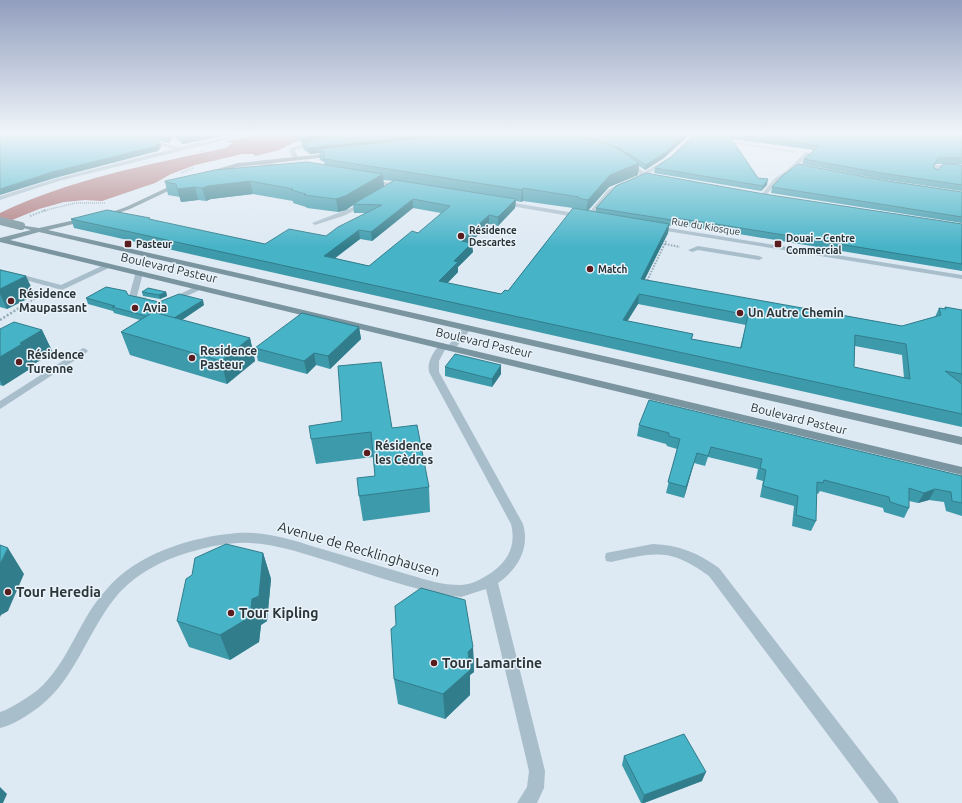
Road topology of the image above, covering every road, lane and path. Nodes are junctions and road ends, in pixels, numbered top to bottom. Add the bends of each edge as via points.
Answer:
1 (90, 171) edge
2 (185, 171) edge
3 (214, 171) edge
4 (640, 171) edge
5 (650, 171) edge
6 (789, 171) edge
7 (178, 175) dead end
8 (645, 175) junction
9 (194, 178) edge
10 (364, 180) edge
11 (662, 180) edge
12 (187, 181) edge
13 (394, 185) junction
14 (410, 188) edge
15 (388, 190) edge
16 (755, 194) edge
17 (763, 196) junction
18 (770, 197) edge
19 (0, 198) edge
20 (371, 201) edge
21 (495, 202) edge
22 (109, 204) dead end
23 (100, 217) edge
24 (588, 217) junction
25 (25, 218) dead end
26 (93, 218) edge
27 (596, 218) edge
28 (0, 221) edge
29 (316, 223) dead end
30 (650, 227) edge
31 (40, 230) junction
32 (1, 240) edge
33 (672, 241) dead end
34 (695, 249) dead end
35 (759, 258) dead end
36 (109, 266) junction
37 (0, 271) edge
38 (139, 273) junction
39 (962, 277) edge
40 (642, 285) edge
41 (57, 287) junction
42 (200, 288) junction
43 (0, 320) edge
44 (467, 328) junction
45 (447, 347) junction
46 (83, 351) dead end
47 (0, 406) edge
48 (962, 441) edge
49 (962, 471) edge
50 (611, 557) dead end
51 (491, 580) junction
52 (0, 720) edge
53 (526, 803) edge
54 (890, 803) edge

1 - 19 street
2 - 7 path
3 - 9 main road
4 - 8 street
5 - 8 street
6 - 17 street via 777,179
8 - 11 street
8 - 24 street via 612,189
10 - 13 street
12 - 23 main road
13 - 14 street
13 - 15 street
16 - 17 street
17 - 18 street
20 - 29 street via 349,212
21 - 24 street
22 - 25 path via 82,201
24 - 27 street
26 - 31 main road
28 - 31 main road, Boulevard Pasteur, bridge
30 - 39 street, Rue du Kiosque
31 - 32 main road
31 - 44 main road, Boulevard Pasteur
32 - 36 main road, Boulevard Pasteur
33 - 40 path via 667,240 645,285
34 - 35 street
36 - 38 main road, Boulevard Pasteur
36 - 41 street via 62,288
37 - 41 street
38 - 42 main road, Boulevard Pasteur
38 - 42 street via 133,297 158,303
41 - 43 path
42 - 45 main road, Boulevard Pasteur
44 - 45 street, Avenue de Recklinghausen
44 - 48 main road, Boulevard Pasteur
45 - 49 main road, Boulevard Pasteur
45 - 51 street, Avenue de Recklinghausen via 435,357 434,372 519,532 519,548 514,559
46 - 47 street
50 - 54 street via 664,548 699,560 714,572
51 - 52 street, Avenue de Recklinghausen via 473,589 450,590 268,540 232,539 186,548 146,564 119,583 102,604 62,674 51,688 20,711
51 - 53 street via 537,771 537,786

